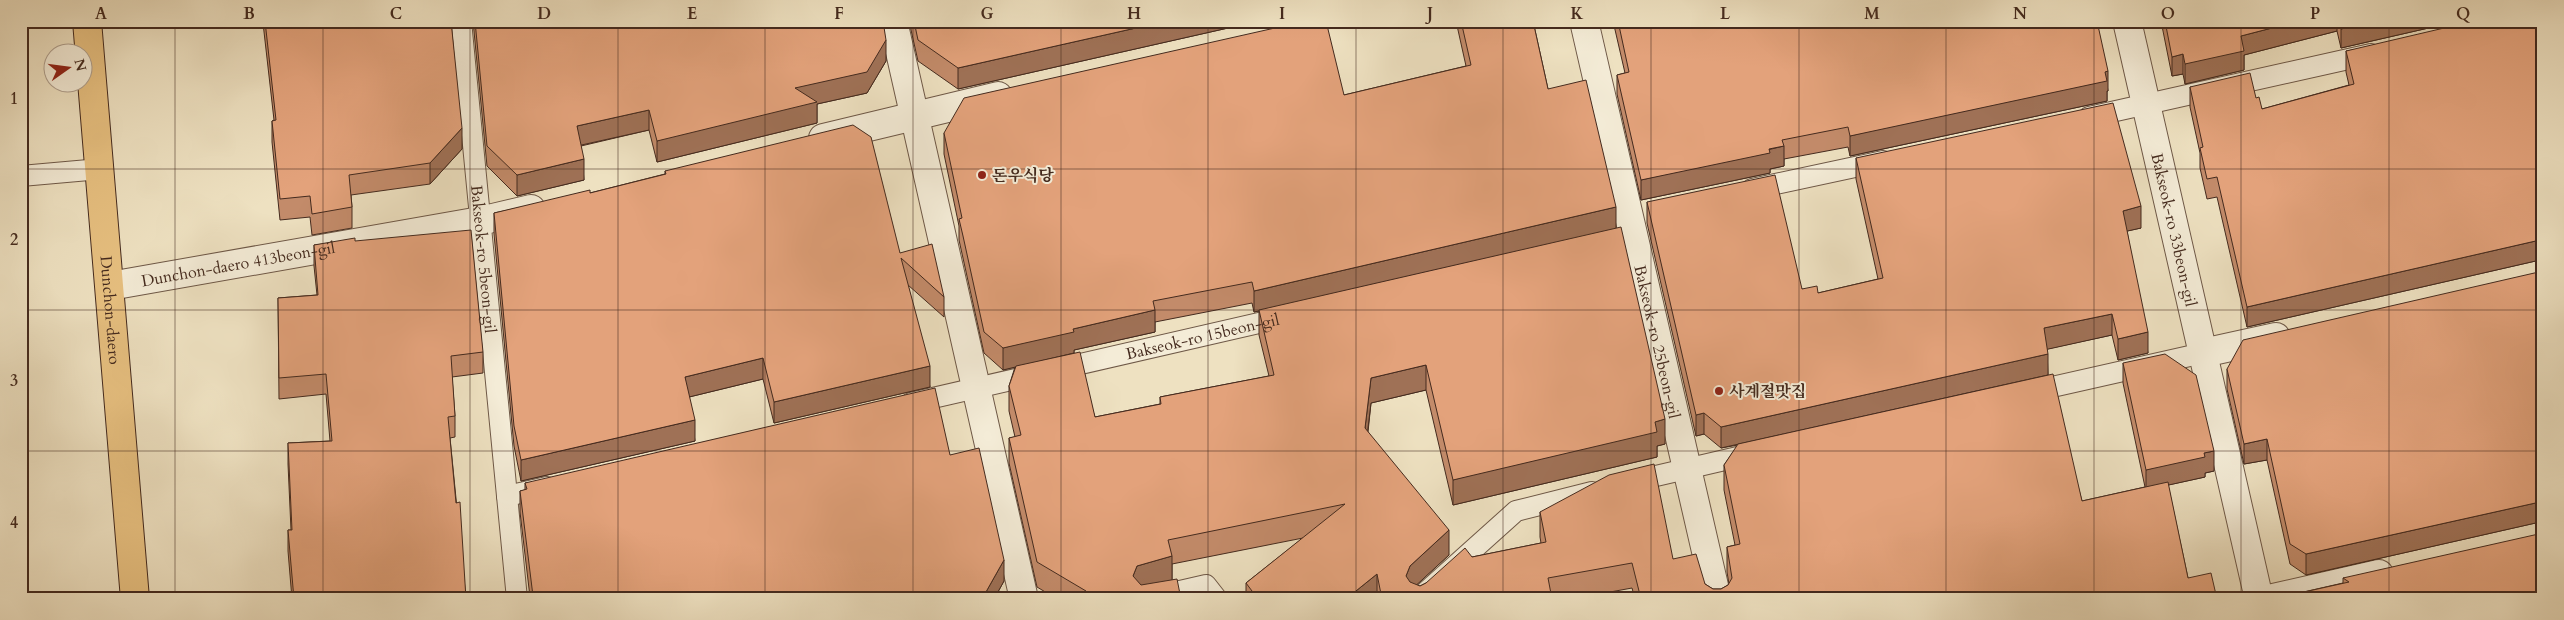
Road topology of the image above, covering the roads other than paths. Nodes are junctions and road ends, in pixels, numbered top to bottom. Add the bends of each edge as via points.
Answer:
1 (87, 21) edge
2 (461, 21) edge
3 (893, 21) edge
4 (1584, 21) edge
5 (2127, 21) edge
6 (2388, 50) edge
7 (1020, 91) edge
8 (2146, 105) junction
9 (914, 115) junction
10 (2068, 121) edge
11 (798, 144) edge
12 (1902, 156) edge
13 (100, 169) junction
14 (21, 176) edge
15 (1736, 192) edge
16 (557, 202) edge
17 (480, 221) junction
18 (110, 286) junction
19 (1305, 313) edge
20 (2300, 331) edge
21 (2203, 353) junction
22 (976, 388) junction
23 (2008, 396) edge
24 (890, 408) edge
25 (1775, 449) edge
26 (1687, 468) junction
27 (564, 482) edge
28 (507, 496) junction
29 (2401, 569) edge
30 (135, 599) edge
31 (517, 599) edge
32 (1024, 599) edge
33 (1145, 599) edge
34 (1217, 599) edge
35 (1418, 599) edge
36 (1718, 599) edge
37 (2259, 599) edge
38 (2268, 599) edge

1 - 13 main road, Dunchon-daero
2 - 17 lane, Bakseok-ro 5beon-gil
3 - 9 street
4 - 26 street, Bakseok-ro 25beon-gil
5 - 8 street, Bakseok-ro 33beon-gil
6 - 8 lane
7 - 9 street
8 - 10 lane
8 - 21 street, Bakseok-ro 33beon-gil
9 - 11 street
9 - 22 street
12 - 15 lane
13 - 14 lane
13 - 18 main road, Dunchon-daero
16 - 17 street, Dunchon-daero 413beon-gil
17 - 18 street, Dunchon-daero 413beon-gil
17 - 28 lane, Bakseok-ro 5beon-gil
18 - 30 main road, Dunchon-daero
19 - 22 lane, Bakseok-ro 15beon-gil
20 - 21 street
21 - 23 lane
21 - 37 street, Bakseok-ro 33beon-gil
22 - 24 lane
22 - 32 street
25 - 26 lane
26 - 35 lane via 1516,511
26 - 36 street, Bakseok-ro 25beon-gil
27 - 28 lane
28 - 31 lane, Bakseok-ro 5beon-gil
29 - 38 street
33 - 34 lane via 1206,585

